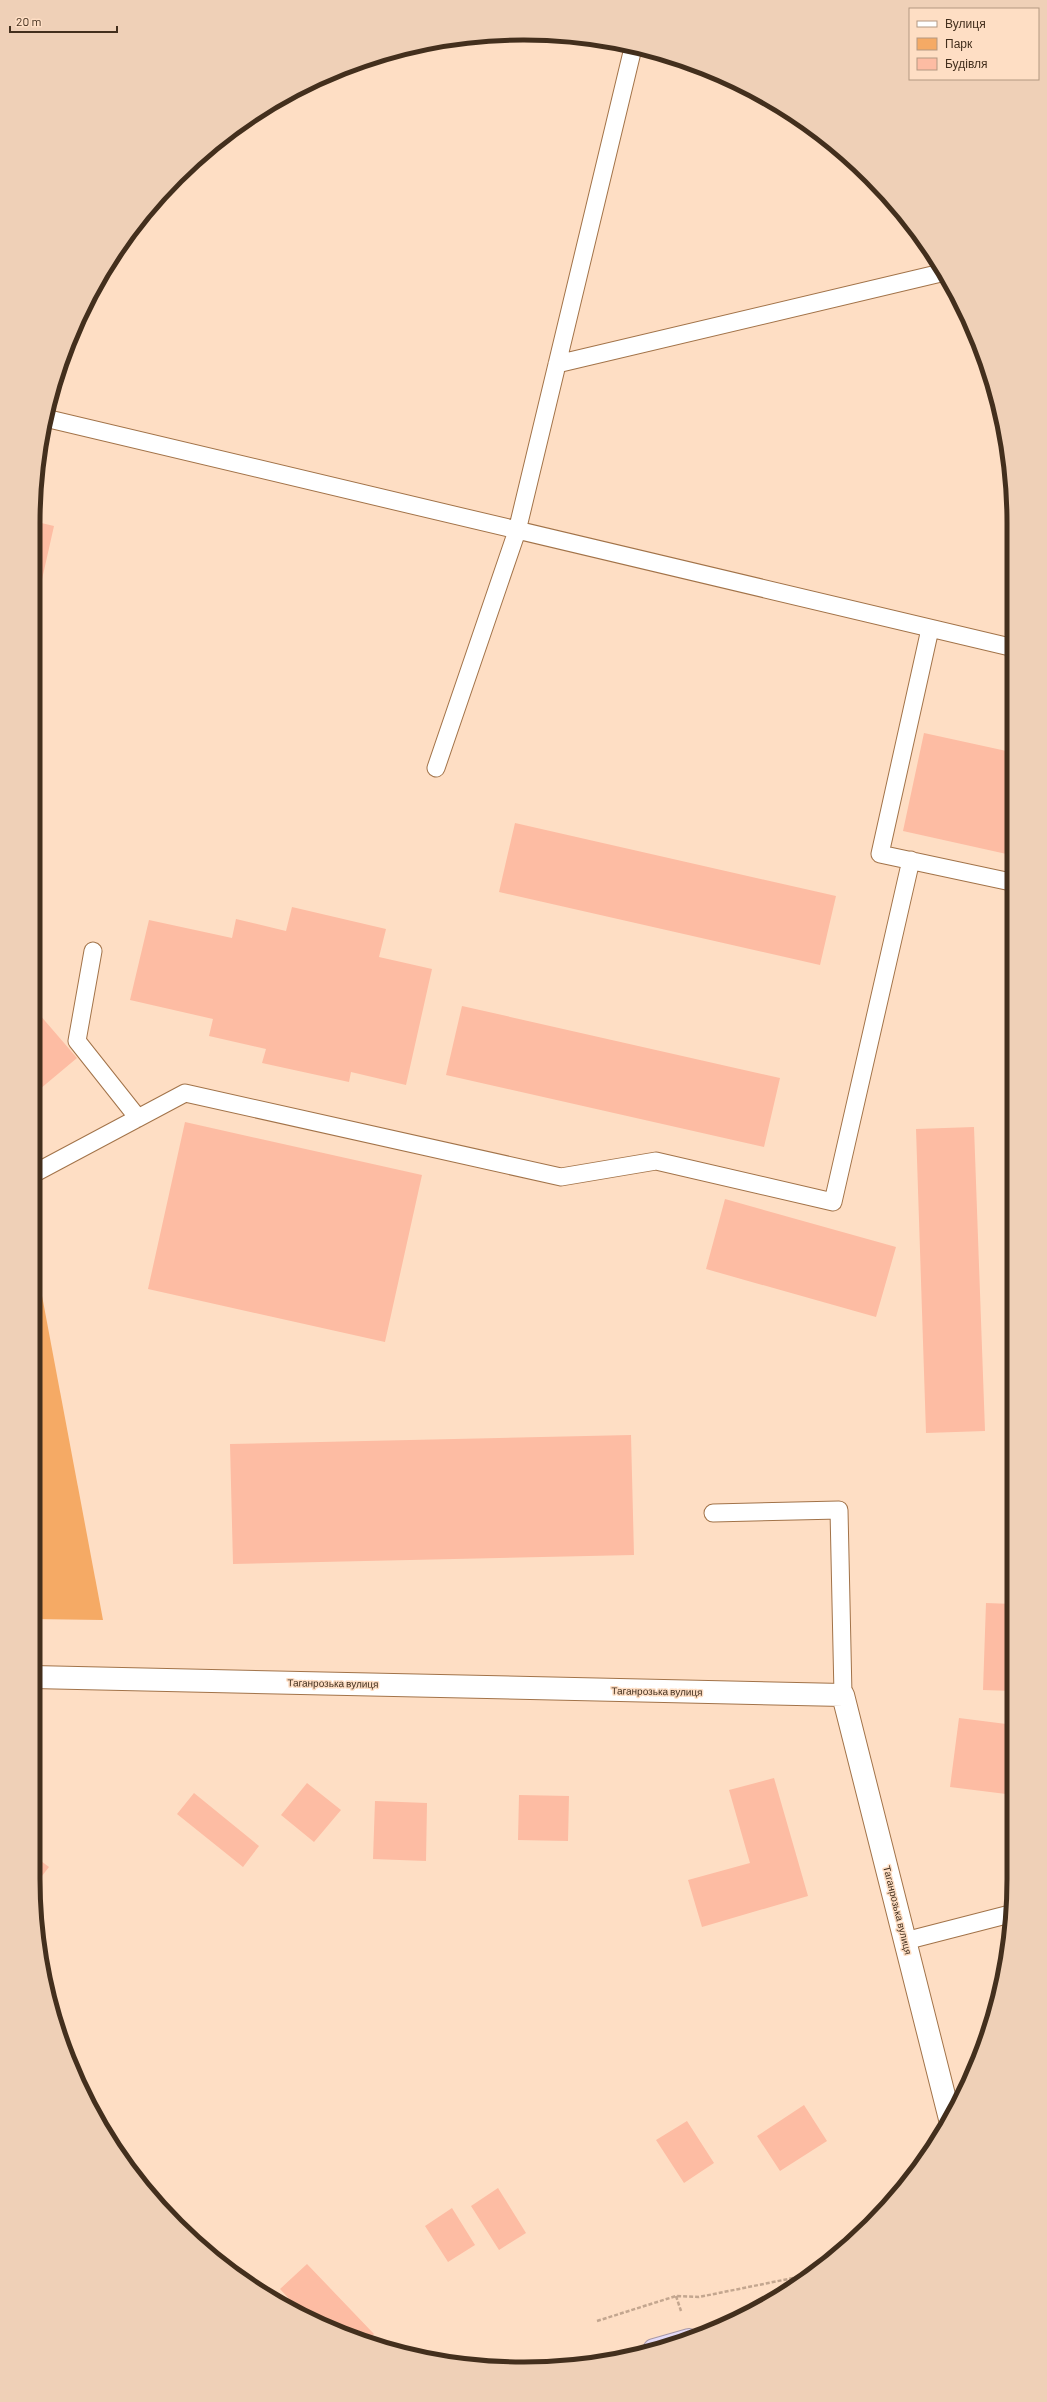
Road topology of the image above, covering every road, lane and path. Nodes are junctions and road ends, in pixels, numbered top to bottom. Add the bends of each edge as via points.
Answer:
1 (632, 52) edge
2 (937, 274) edge
3 (557, 364) junction
4 (51, 419) edge
5 (517, 531) junction
6 (930, 629) junction
7 (1007, 646) edge
8 (436, 768) dead end
9 (911, 860) junction
10 (1007, 881) edge
11 (93, 951) dead end
12 (138, 1118) junction
13 (40, 1170) edge
14 (713, 1513) dead end
15 (40, 1677) edge
16 (843, 1695) junction
17 (1006, 1915) edge
18 (905, 1941) junction
19 (948, 2110) edge
20 (797, 2277) edge
21 (597, 2321) dead end

1 - 3 lane
2 - 3 lane
3 - 5 lane
4 - 5 lane
5 - 6 lane
5 - 8 lane
6 - 7 lane
6 - 9 lane via 880,854
9 - 10 lane
9 - 12 lane via 834,1202 656,1161 561,1177 185,1093
11 - 12 lane via 78,1041
12 - 13 lane
14 - 16 lane via 838,1510
15 - 16 street, Таганрозька вулиця
16 - 18 street, Таганрозька вулиця
17 - 18 lane
18 - 19 street, Таганрозька вулиця
20 - 21 path via 699,2297 676,2296

